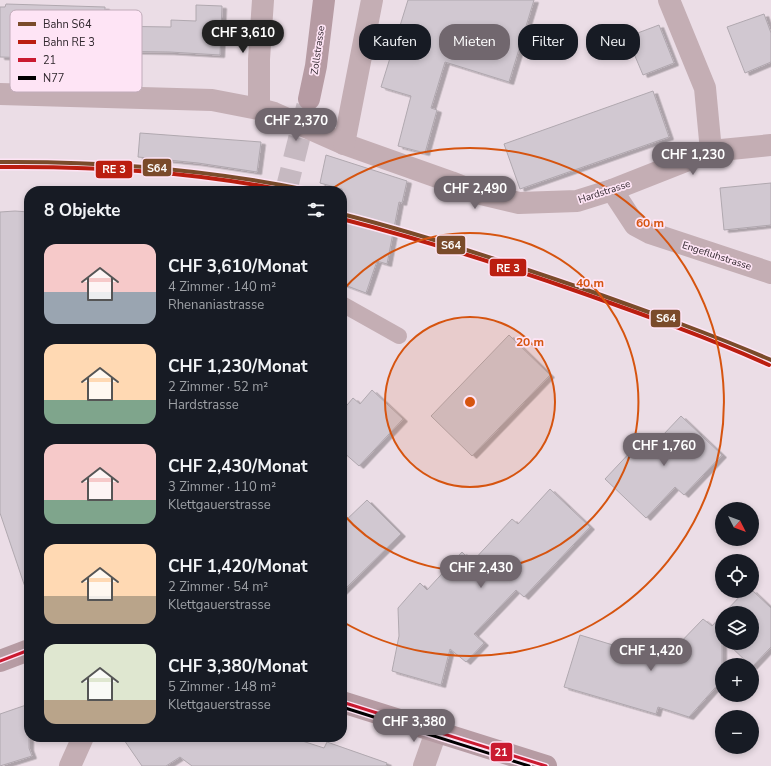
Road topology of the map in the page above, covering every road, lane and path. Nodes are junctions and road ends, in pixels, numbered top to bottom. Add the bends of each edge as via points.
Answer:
1 (263, 0) edge
2 (324, 0) edge
3 (372, 0) edge
4 (669, 0) edge
5 (0, 94) edge
6 (309, 99) tunnel mouth
7 (259, 109) junction
8 (344, 144) junction
9 (771, 146) edge
10 (711, 151) junction
11 (612, 190) junction
12 (771, 273) edge
13 (347, 307) edge
14 (399, 336) dead end
15 (24, 652) edge
16 (0, 661) edge
17 (347, 704) edge
18 (436, 732) junction
19 (81, 742) edge
20 (70, 766) edge
21 (424, 766) edge
22 (546, 766) edge

1 - 7 street
2 - 6 main road, Zollstrasse
3 - 8 street
4 - 10 street via 705,88
5 - 7 street, Hardstrasse via 212,100
7 - 8 street, Hardstrasse via 274,113
8 - 11 street, Hardstrasse via 481,194 519,203 577,200
9 - 10 street, Hardstrasse
10 - 11 street, Hardstrasse
11 - 12 street, Engefluhstrasse via 635,225
13 - 14 lane
15 - 16 main road
17 - 18 main road
18 - 21 street
18 - 22 main road
19 - 20 street

